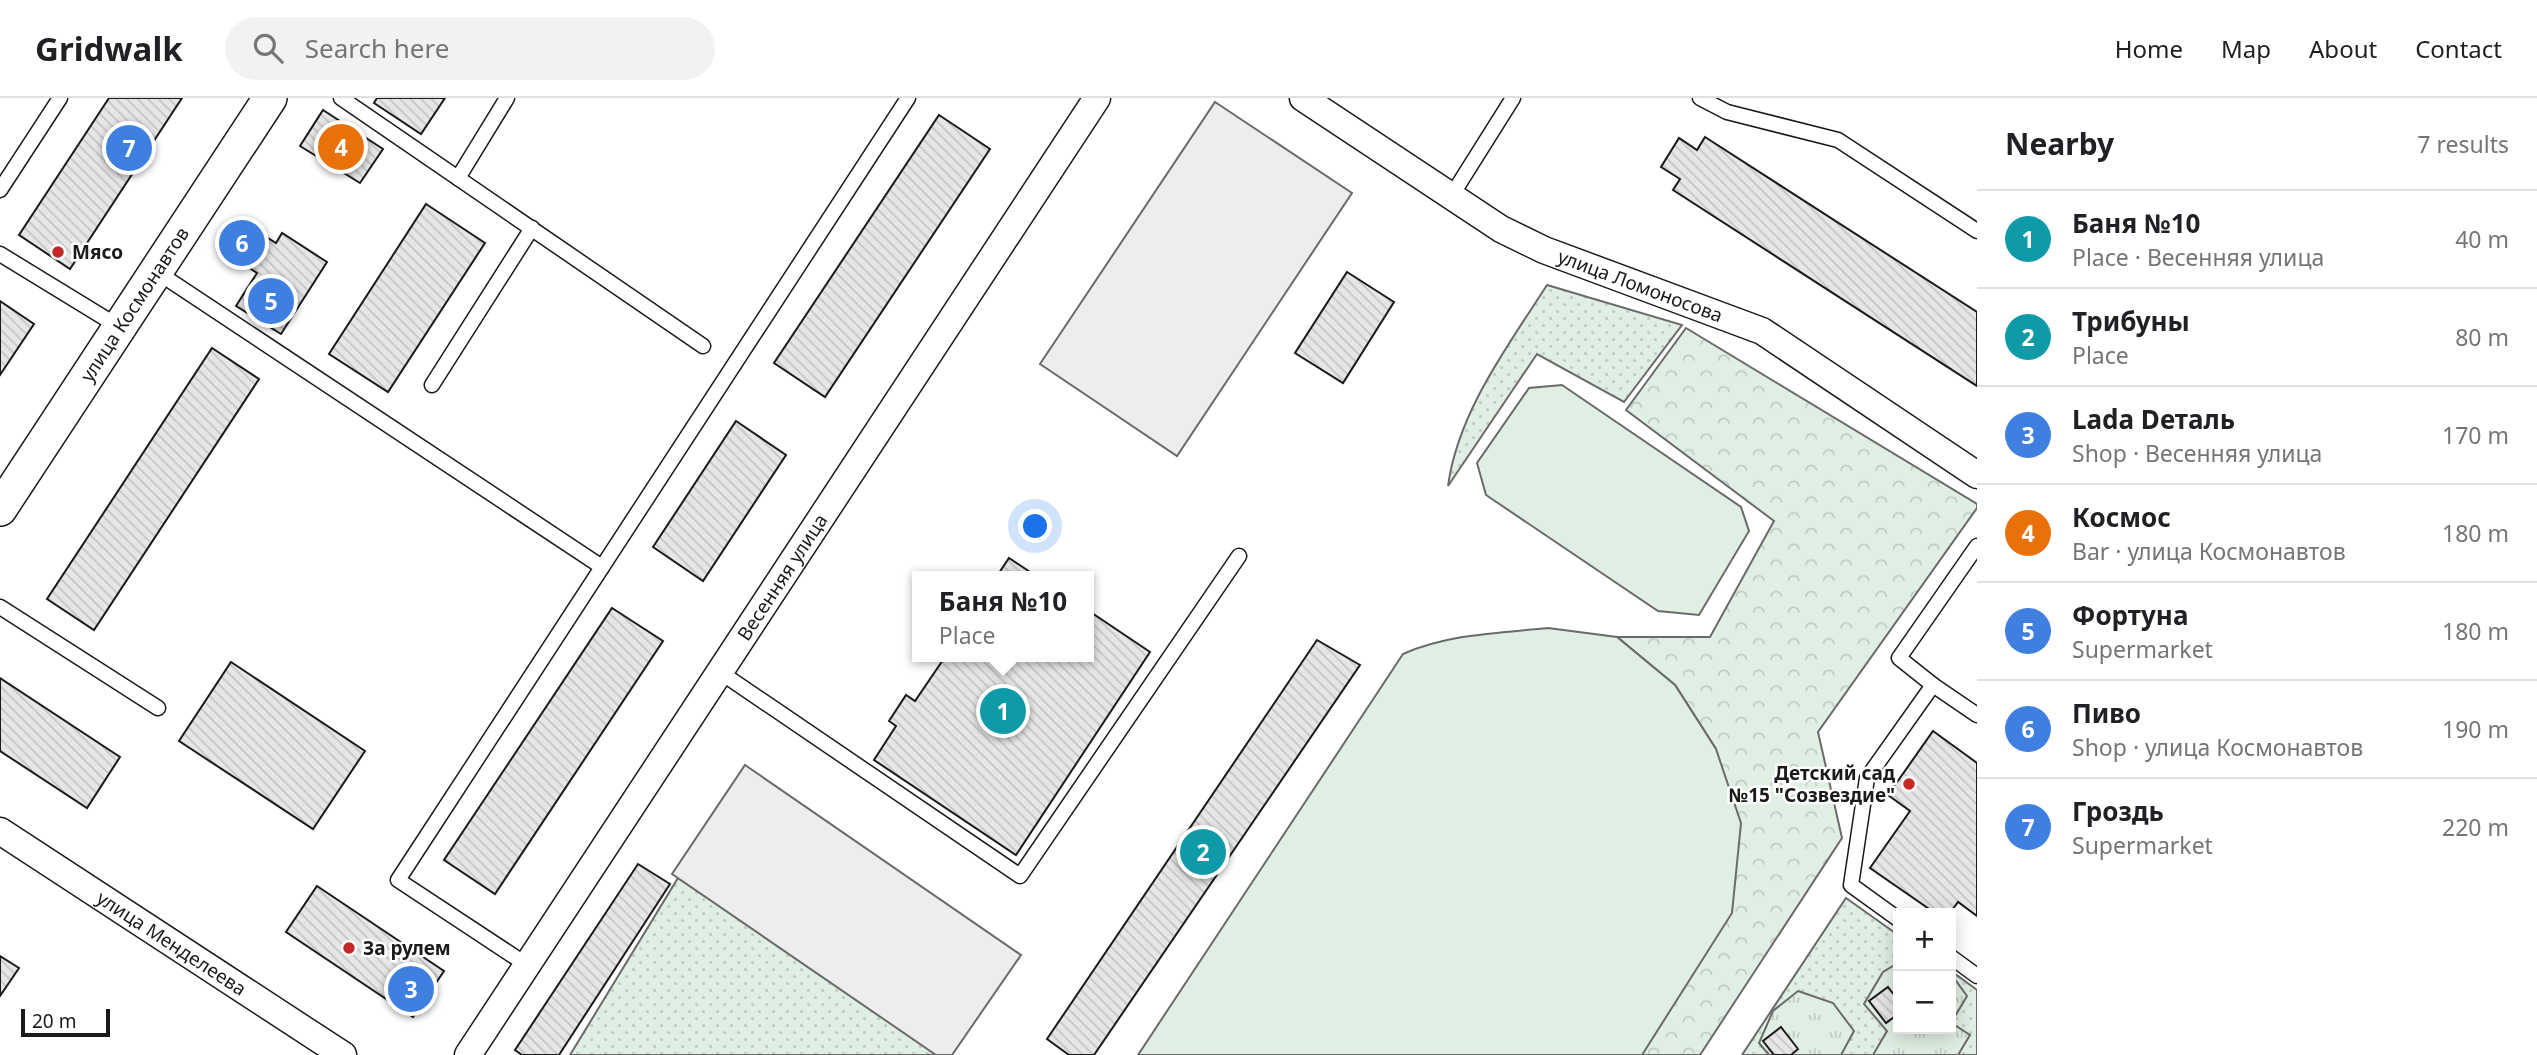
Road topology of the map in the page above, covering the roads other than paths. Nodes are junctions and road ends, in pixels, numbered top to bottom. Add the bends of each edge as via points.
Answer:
1 (60, 98) edge
2 (270, 98) edge
3 (341, 98) edge
4 (507, 98) edge
5 (908, 98) edge
6 (1097, 98) edge
7 (1304, 98) edge
8 (1513, 98) edge
9 (1700, 98) edge
10 (458, 178) junction
11 (0, 190) edge
12 (1452, 195) junction
13 (532, 228) junction
14 (1977, 231) edge
15 (0, 254) edge
16 (157, 272) junction
17 (121, 328) junction
18 (703, 346) dead end
19 (432, 385) dead end
20 (1977, 475) edge
21 (0, 509) edge
22 (1977, 546) edge
23 (1239, 556) dead end
24 (602, 567) junction
25 (0, 607) edge
26 (720, 672) junction
27 (1933, 685) junction
28 (158, 708) dead end
29 (1977, 715) edge
30 (0, 831) edge
31 (1893, 915) edge
32 (1956, 961) edge
33 (527, 965) junction
34 (1977, 976) edge
35 (343, 1055) edge
36 (468, 1055) edge

1 - 11 lane
2 - 16 street, улица Космонавтов
3 - 10 lane
4 - 10 lane
5 - 24 lane
6 - 26 street, Весенняя улица
7 - 12 street, улица Ломоносова
8 - 12 lane
9 - 14 lane via 1727,112 1838,141
10 - 13 lane
12 - 20 street, улица Ломоносова via 1501,229 1544,250 1762,331
13 - 18 lane
13 - 19 lane
15 - 17 lane
16 - 17 street, улица Космонавтов
16 - 24 lane
17 - 21 street, улица Космонавтов
22 - 27 lane via 1899,658
23 - 26 lane via 1020,876
24 - 33 lane via 398,880
25 - 28 lane
26 - 33 street, Весенняя улица
27 - 29 lane
27 - 31 lane via 1867,778 1851,885
30 - 35 street, улица Менделеева
32 - 34 lane
33 - 36 street, Весенняя улица

